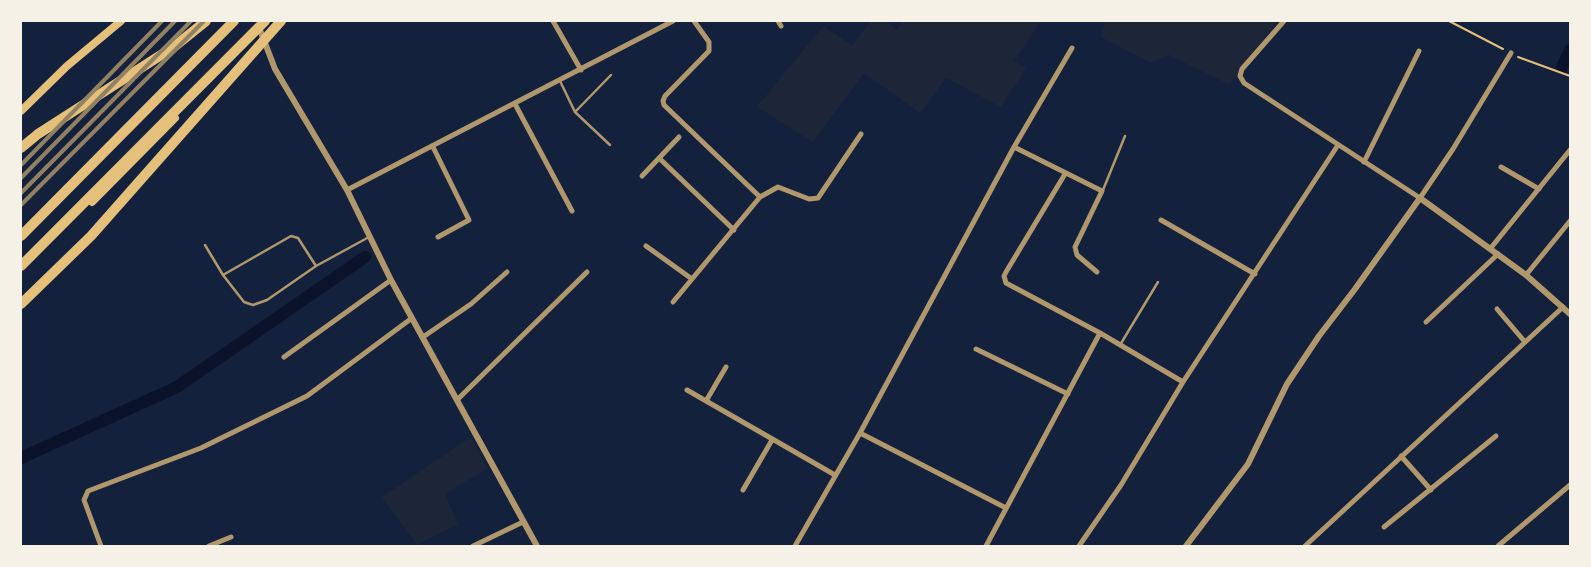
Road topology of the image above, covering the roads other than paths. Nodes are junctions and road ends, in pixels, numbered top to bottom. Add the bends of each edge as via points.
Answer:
1 (121, 21) edge
2 (206, 21) edge
3 (234, 21) edge
4 (269, 21) edge
5 (281, 21) edge
6 (553, 21) edge
7 (673, 21) edge
8 (694, 21) edge
9 (1284, 21) edge
10 (262, 26) edge
11 (1072, 48) dead end
12 (1420, 51) dead end
13 (1511, 53) dead end
14 (581, 70) junction
15 (611, 75) dead end
16 (560, 81) junction
17 (515, 104) junction
18 (21, 111) edge
19 (574, 112) junction
20 (861, 134) dead end
21 (679, 136) dead end
22 (1125, 136) dead end
23 (610, 145) dead end
24 (1338, 145) junction
25 (433, 147) junction
26 (1014, 147) junction
27 (21, 148) edge
28 (1570, 150) edge
29 (659, 158) junction
30 (1364, 162) junction
31 (1501, 167) dead end
32 (1065, 174) junction
33 (642, 176) dead end
34 (1539, 189) junction
35 (347, 190) junction
36 (1102, 191) junction
37 (760, 197) junction
38 (1420, 198) junction
39 (572, 211) dead end
40 (1161, 220) dead end
41 (1570, 222) edge
42 (734, 230) junction
43 (21, 236) edge
44 (370, 236) junction
45 (438, 237) dead end
46 (205, 245) dead end
47 (646, 246) dead end
48 (1490, 249) junction
49 (1498, 254) junction
50 (21, 266) edge
51 (316, 266) junction
52 (21, 271) edge
53 (506, 272) dead end
54 (587, 272) dead end
55 (1097, 272) dead end
56 (1255, 274) junction
57 (223, 275) junction
58 (1526, 275) junction
59 (692, 279) junction
60 (391, 280) junction
61 (1158, 282) dead end
62 (673, 302) dead end
63 (21, 304) edge
64 (1563, 308) junction
65 (1497, 309) dead end
66 (1570, 314) edge
67 (412, 318) junction
68 (1426, 322) dead end
69 (1100, 333) junction
70 (423, 337) junction
71 (1525, 342) junction
72 (1120, 345) junction
73 (976, 349) dead end
74 (284, 357) dead end
75 (726, 367) dead end
76 (1183, 382) junction
77 (687, 390) dead end
78 (1068, 394) junction
79 (458, 398) junction
80 (706, 401) junction
81 (860, 434) junction
82 (1496, 436) dead end
83 (772, 440) junction
84 (1401, 456) junction
85 (835, 475) junction
86 (1570, 485) edge
87 (743, 490) dead end
88 (1431, 490) junction
89 (1006, 508) junction
90 (523, 522) junction
91 (1384, 527) dead end
92 (231, 537) dead end
93 (101, 546) edge
94 (209, 546) edge
95 (473, 546) edge
96 (537, 546) edge
97 (795, 546) edge
98 (986, 546) edge
99 (1079, 546) edge
100 (1186, 546) edge
101 (1306, 546) edge
102 (1498, 546) edge

1 - 18 main road via 67,66
2 - 27 highway via 175,46
3 - 43 highway
4 - 10 main road
5 - 63 highway via 91,236
6 - 14 street
7 - 14 street
8 - 37 street via 709,42 709,51 665,96 664,105
9 - 24 street via 1242,69 1241,80
10 - 35 street via 275,69
10 - 50 highway
10 - 52 main road via 141,154
11 - 26 street
12 - 30 street
13 - 38 street
14 - 16 street
15 - 19 lane
16 - 17 street
16 - 19 lane
17 - 25 street
17 - 39 street
19 - 23 lane
20 - 37 street via 818,198 809,199 778,187
21 - 29 street
22 - 36 lane
24 - 30 street
24 - 56 street
25 - 35 street
25 - 45 street via 469,220
26 - 32 street
26 - 81 street
28 - 34 street
29 - 33 street
29 - 42 street
30 - 38 street
31 - 34 street
32 - 36 street
32 - 69 street via 1006,272 1005,280 1008,286
34 - 48 street
35 - 44 street
36 - 55 street via 1075,247 1077,255
37 - 42 street
38 - 48 street
38 - 100 street via 1319,336 1287,384 1248,464
40 - 56 street
41 - 58 street
42 - 59 street
44 - 51 lane
44 - 60 street
46 - 57 lane
47 - 59 street
48 - 49 street
49 - 58 street
49 - 68 street
51 - 57 lane via 267,300 253,304 244,302
51 - 57 lane via 298,238 291,236
53 - 70 street via 471,304
54 - 79 street
56 - 76 street
58 - 64 street
59 - 62 street
60 - 67 street
60 - 74 street
61 - 72 lane
64 - 66 street
64 - 71 street
65 - 71 street
67 - 70 street
67 - 93 street via 306,396 201,448 88,491 84,500
69 - 72 street
69 - 78 street
70 - 79 street
71 - 84 street
72 - 76 street
73 - 78 street
75 - 80 street
76 - 99 street via 1121,485
77 - 80 street
78 - 89 street
79 - 90 street
80 - 83 street
81 - 85 street
81 - 89 street
82 - 88 street
83 - 85 street
83 - 87 street
84 - 88 street
84 - 101 street
85 - 97 street
86 - 102 street
88 - 91 street
89 - 98 street
90 - 95 street
90 - 96 street
92 - 94 street

